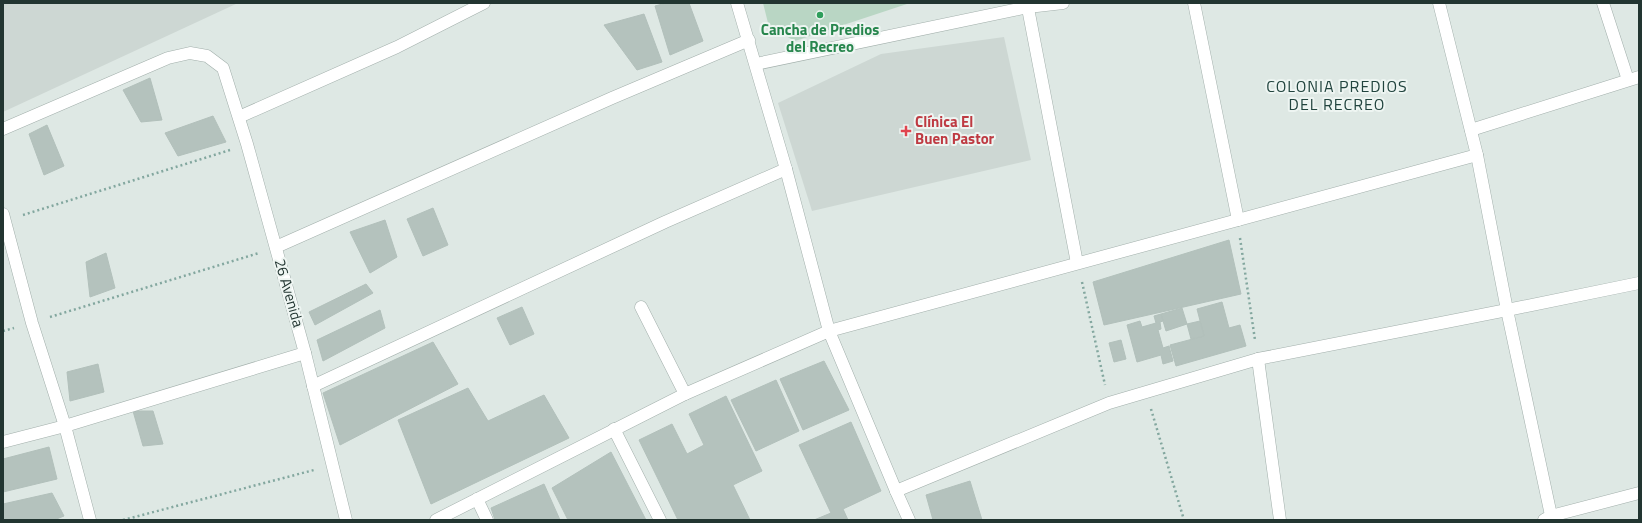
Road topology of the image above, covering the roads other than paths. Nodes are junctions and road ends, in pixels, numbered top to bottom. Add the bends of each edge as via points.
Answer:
1 (484, 3) edge
2 (737, 3) edge
3 (1063, 3) edge
4 (1194, 3) edge
5 (1439, 3) edge
6 (1603, 3) edge
7 (1027, 5) edge
8 (749, 40) junction
9 (756, 64) junction
10 (1634, 78) edge
11 (239, 117) junction
12 (3, 129) edge
13 (1471, 130) junction
14 (1477, 155) junction
15 (786, 169) junction
16 (4, 217) edge
17 (1238, 220) junction
18 (276, 248) junction
19 (1078, 262) junction
20 (1639, 283) edge
21 (641, 307) dead end
22 (1507, 310) junction
23 (829, 331) junction
24 (305, 353) junction
25 (1258, 359) junction
26 (314, 386) junction
27 (685, 394) junction
28 (65, 426) junction
29 (614, 430) junction
30 (3, 442) edge
31 (896, 491) junction
32 (1639, 493) edge
33 (477, 499) junction
34 (1549, 519) edge
35 (90, 520) edge
36 (346, 520) edge
37 (436, 520) edge
38 (487, 520) edge
39 (660, 520) edge
40 (909, 520) edge
41 (1280, 520) edge

1 - 11 street via 397,47
2 - 8 street
3 - 7 street
4 - 17 street
5 - 13 street
6 - 10 street
7 - 9 street
7 - 19 street
8 - 9 street
8 - 18 street via 612,98
9 - 15 street
10 - 13 street
11 - 12 street, 26 Avenida via 223,68 207,56 190,53 168,58
11 - 18 street, 26 Avenida
13 - 14 street
14 - 17 street
14 - 22 street
15 - 23 street
15 - 26 street
16 - 28 street via 32,323
17 - 19 street
18 - 24 street, 26 Avenida
19 - 23 street
20 - 22 street
21 - 27 street
22 - 25 street
22 - 34 street
23 - 27 street
23 - 31 street
24 - 26 street, 26 Avenida
24 - 28 street
25 - 31 street via 1109,403
25 - 41 street
26 - 36 street, 26 Avenida
27 - 29 street
28 - 30 street
28 - 35 street
29 - 33 street
29 - 39 street
31 - 40 street
32 - 34 street
33 - 37 street
33 - 38 street

